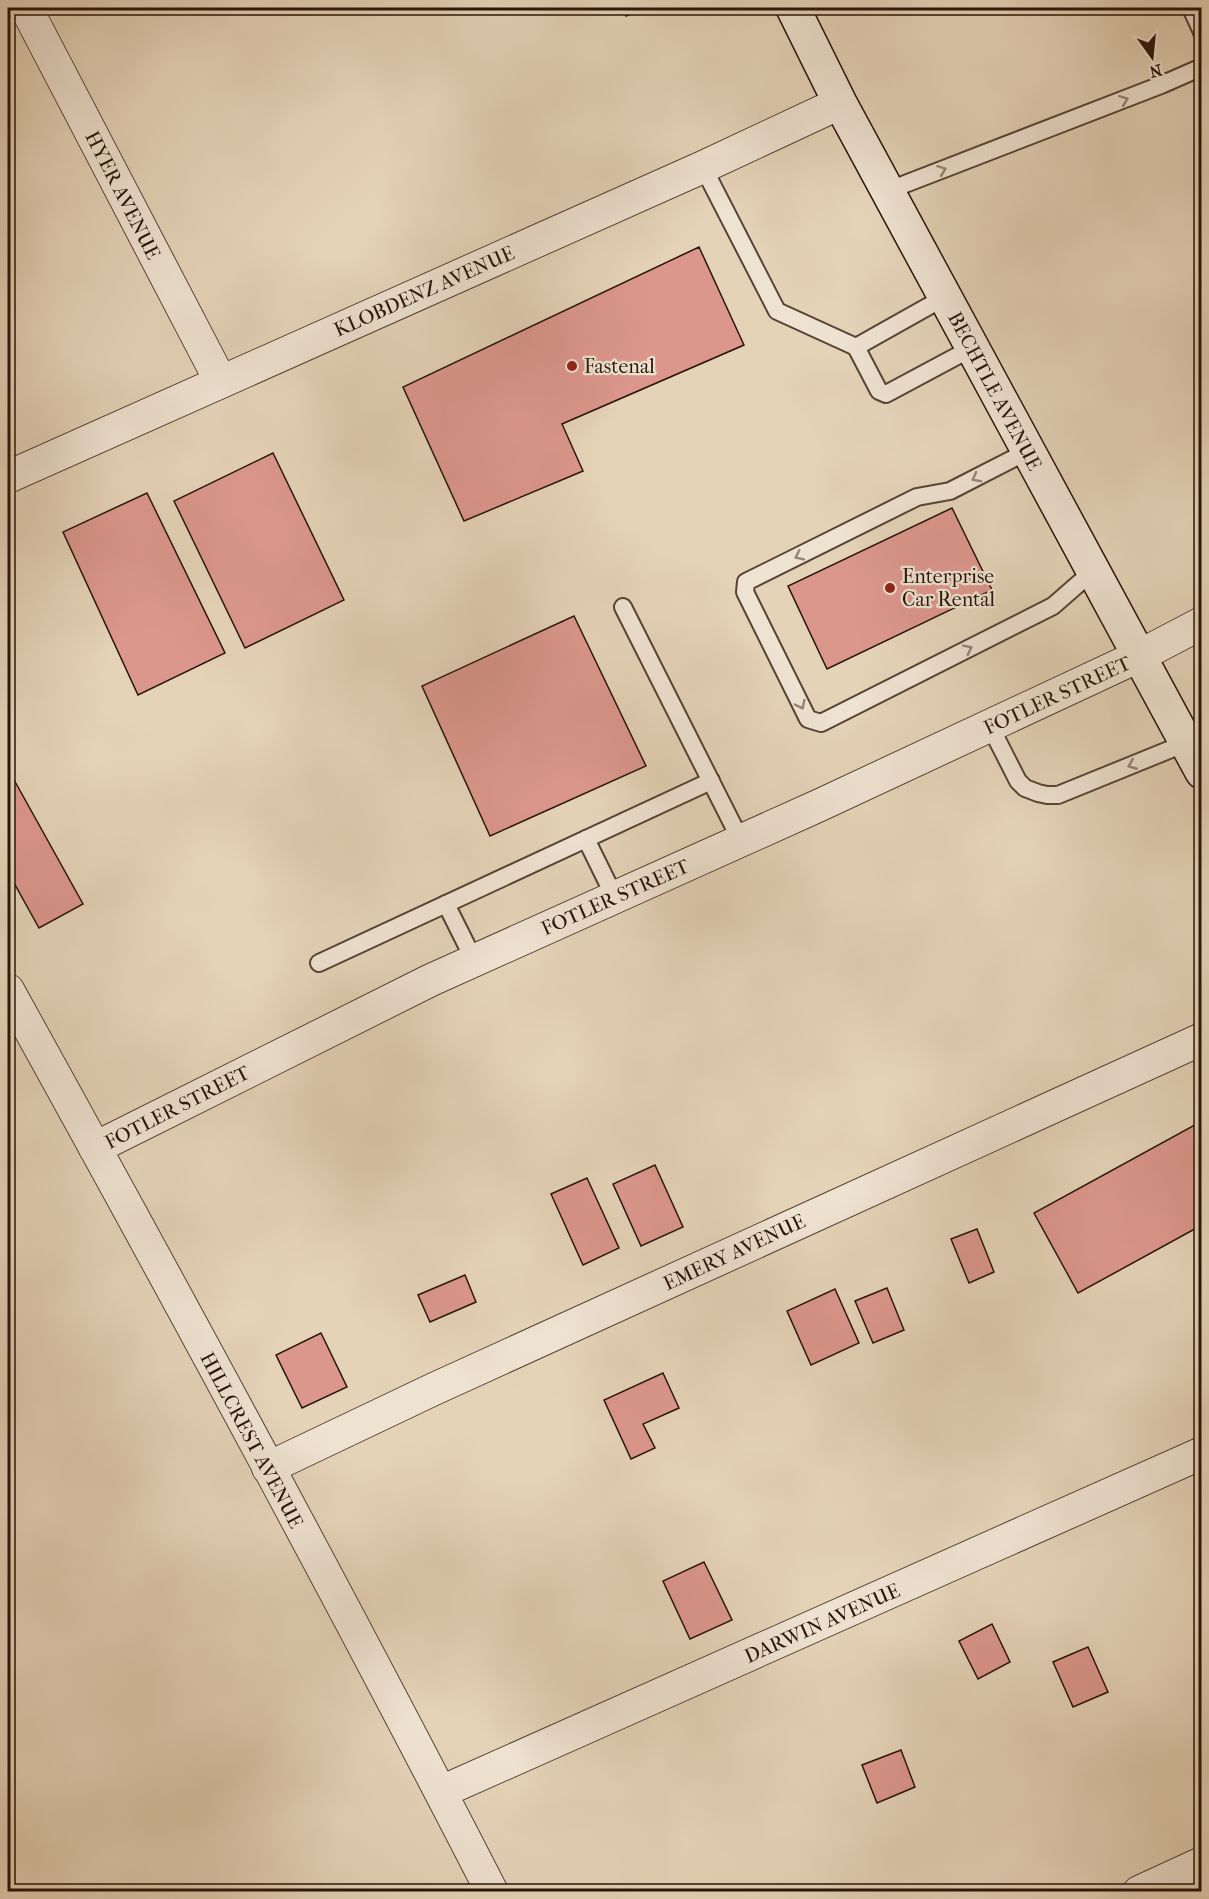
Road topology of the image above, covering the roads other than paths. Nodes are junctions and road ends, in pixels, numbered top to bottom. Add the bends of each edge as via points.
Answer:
1 (26, 8) edge
2 (1191, 8) edge
3 (800, 10) edge
4 (1202, 32) edge
5 (1202, 67) edge
6 (840, 103) junction
7 (703, 167) junction
8 (887, 191) junction
9 (945, 297) junction
10 (856, 347) junction
11 (972, 348) junction
12 (221, 382) junction
13 (1028, 451) junction
14 (8, 477) edge
15 (1093, 571) junction
16 (623, 607) dead end
17 (1202, 623) edge
18 (1139, 656) junction
19 (990, 726) junction
20 (1186, 743) junction
21 (1202, 772) edge
22 (711, 781) junction
23 (586, 840) junction
24 (741, 841) junction
25 (615, 898) junction
26 (446, 904) junction
27 (474, 960) junction
28 (319, 963) dead end
29 (8, 990) edge
30 (1202, 1039) edge
31 (95, 1148) junction
32 (1202, 1453) edge
33 (268, 1468) junction
34 (441, 1792) junction
35 (1202, 1863) edge
36 (492, 1892) edge
37 (1139, 1892) edge

1 - 12 street, HYER AVENUE
2 - 4 lane
3 - 6 main road, BECHTLE AVENUE
8 -> 5 lane
6 - 7 street, KLOBDENZ AVENUE
6 - 8 main road, BECHTLE AVENUE
7 - 10 lane via 777,311
7 - 12 street, KLOBDENZ AVENUE
8 - 9 main road, BECHTLE AVENUE
9 - 10 lane
9 - 11 main road, BECHTLE AVENUE
10 - 11 lane via 879,392 886,394
11 - 13 main road, BECHTLE AVENUE
12 - 14 street, KLOBDENZ AVENUE
13 - 15 main road, BECHTLE AVENUE
13 -> 15 lane via 950,491 917,497 746,582 745,592 808,718 821,723 1053,606
15 - 18 main road, BECHTLE AVENUE
16 - 22 lane
17 - 18 street, FOTLER STREET
18 - 19 street, FOTLER STREET
18 - 20 main road, BECHTLE AVENUE
20 -> 19 lane via 1068,792 1047,795 1025,788 1018,781
19 - 24 street, FOTLER STREET
20 - 21 main road, BECHTLE AVENUE
22 - 23 lane
22 - 24 lane
23 - 25 lane
23 - 26 lane
24 - 25 street, FOTLER STREET
25 - 27 street, FOTLER STREET
26 - 27 lane
26 - 28 lane
27 - 31 street, FOTLER STREET
29 - 31 street, HILLCREST AVENUE
30 - 33 street, EMERY AVENUE
31 - 33 street, HILLCREST AVENUE
32 - 34 street, DARWIN AVENUE
33 - 34 street, HILLCREST AVENUE
34 - 36 street, HILLCREST AVENUE
35 - 37 street

